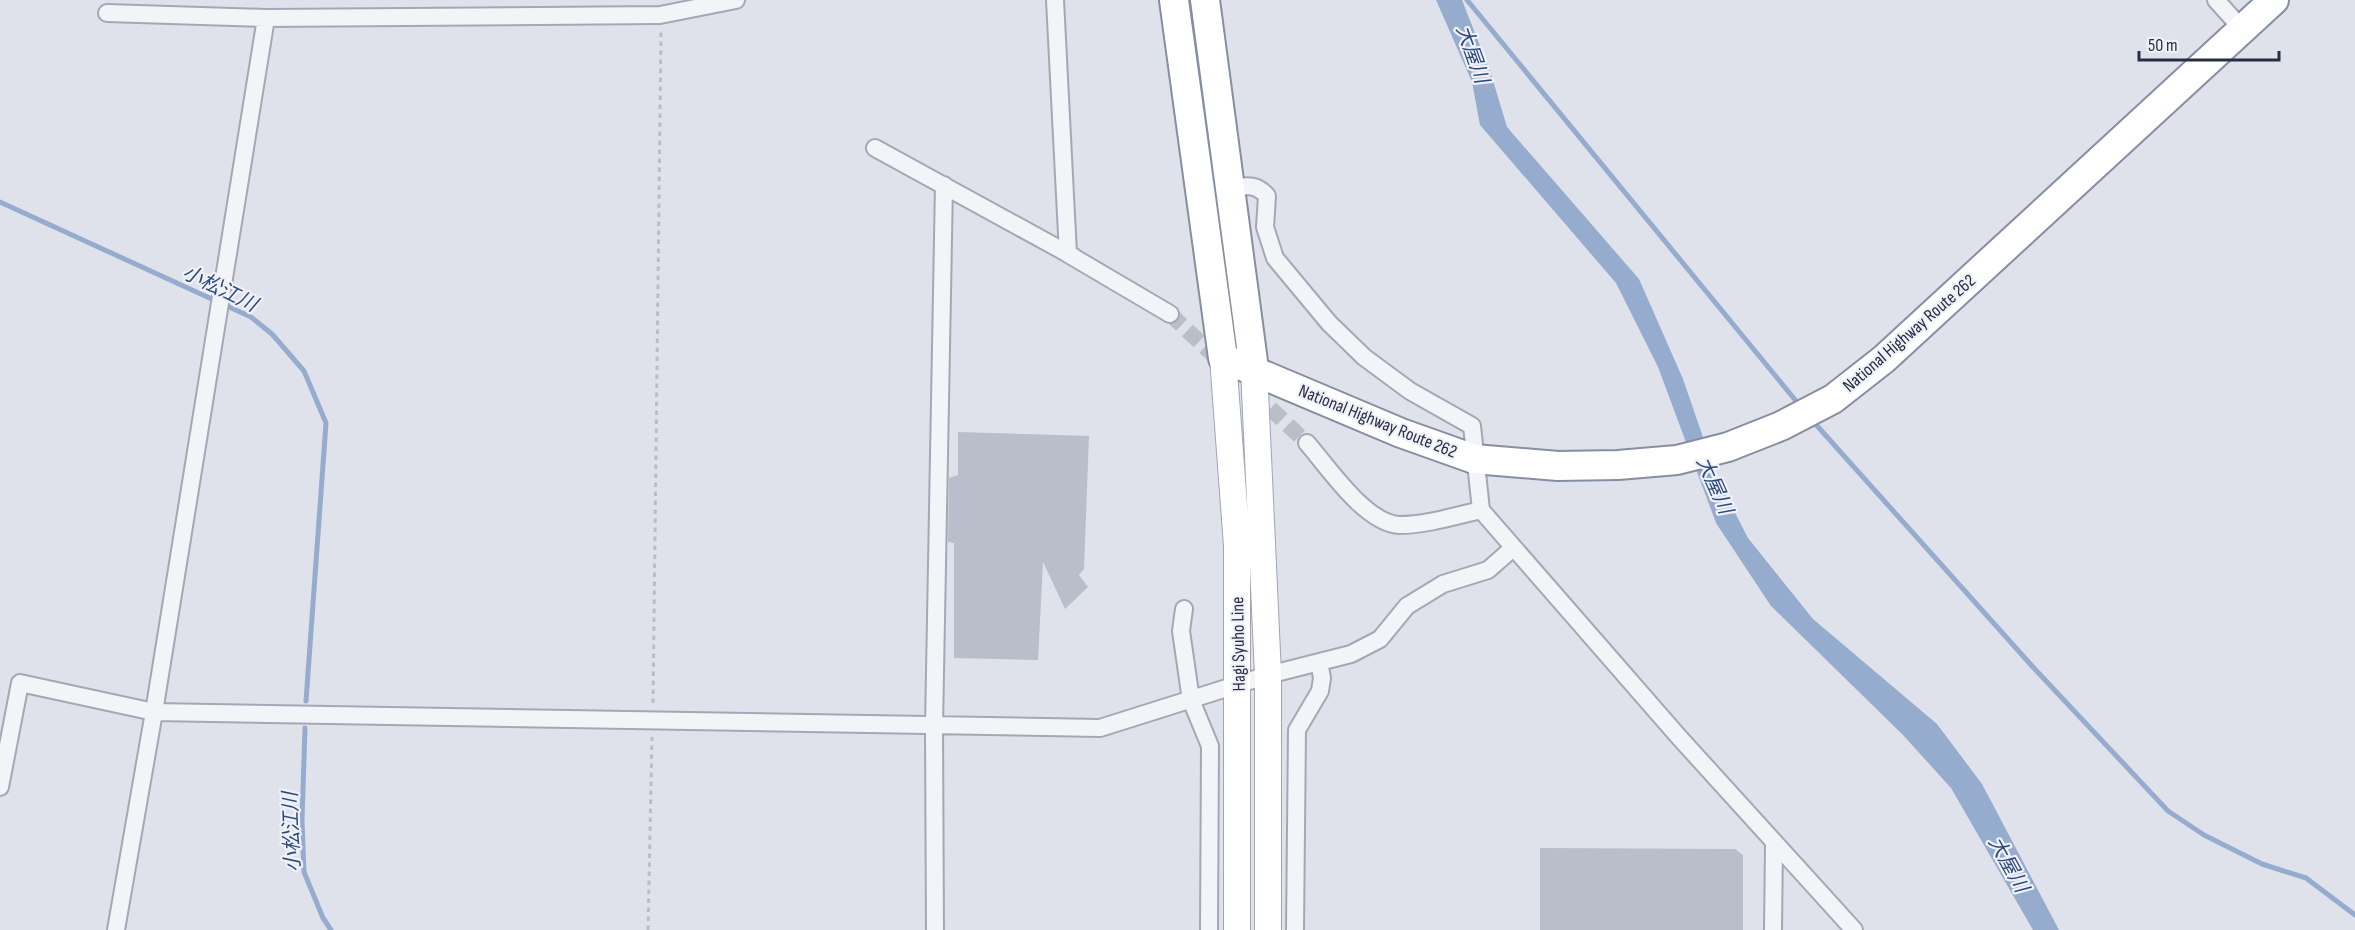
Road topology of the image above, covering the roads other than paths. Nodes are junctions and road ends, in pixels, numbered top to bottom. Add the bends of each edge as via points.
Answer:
1 (736, 0) edge
2 (1055, 0) edge
3 (1174, 0) edge
4 (1205, 0) edge
5 (2216, 0) edge
6 (2274, 0) edge
7 (108, 13) dead end
8 (266, 18) junction
9 (2242, 29) junction
10 (875, 148) dead end
11 (944, 185) junction
12 (1230, 188) junction
13 (1074, 257) junction
14 (1170, 314) tunnel mouth
15 (1223, 358) junction
16 (1254, 369) junction
17 (1307, 442) tunnel mouth
18 (1474, 459) junction
19 (1481, 510) junction
20 (1513, 548) junction
21 (1184, 609) dead end
22 (1319, 662) junction
23 (1268, 675) junction
24 (1239, 686) junction
25 (1191, 700) junction
26 (154, 712) junction
27 (934, 727) junction
28 (0, 787) edge
29 (1774, 844) junction
30 (116, 930) edge
31 (935, 930) edge
32 (1209, 930) edge
33 (1237, 930) edge
34 (1268, 930) edge
35 (1295, 930) edge
36 (1773, 930) edge
37 (1854, 930) edge

1 - 8 street via 660,15
2 - 13 street via 1068,254
3 - 15 highway
4 - 12 highway
5 - 9 street
6 - 9 highway, National Highway Route 262
7 - 8 street
8 - 26 street
9 - 18 highway, National Highway Route 262 via 1884,359 1833,399 1728,447 1677,460 1558,466
10 - 11 street
11 - 13 street
11 - 27 street
12 - 16 highway
12 - 18 street via 1252,186 1267,196 1265,227 1275,258 1329,323 1364,357 1410,392 1472,426
13 - 14 street
15 - 16 highway, National Highway Route 262
15 - 24 main road, Hagi Syuho Line via 1237,546
16 - 18 highway, National Highway Route 262 via 1401,434
16 - 23 main road, Hagi Syuho Line
17 - 19 street via 1377,518 1396,525 1420,524
18 - 19 street
19 - 20 street
20 - 22 street via 1488,570 1443,584 1407,606 1380,639 1351,654
20 - 29 street
21 - 25 street via 1181,631
22 - 23 street
22 - 35 street via 1320,691 1297,730
23 - 24 street
23 - 34 main road, Hagi Syuho Line
24 - 25 street
24 - 33 main road, Hagi Syuho Line
25 - 27 street via 1100,728
25 - 32 street via 1210,746
26 - 27 street
26 - 28 street via 20,683
26 - 30 street
27 - 31 street
29 - 36 street
29 - 37 street

